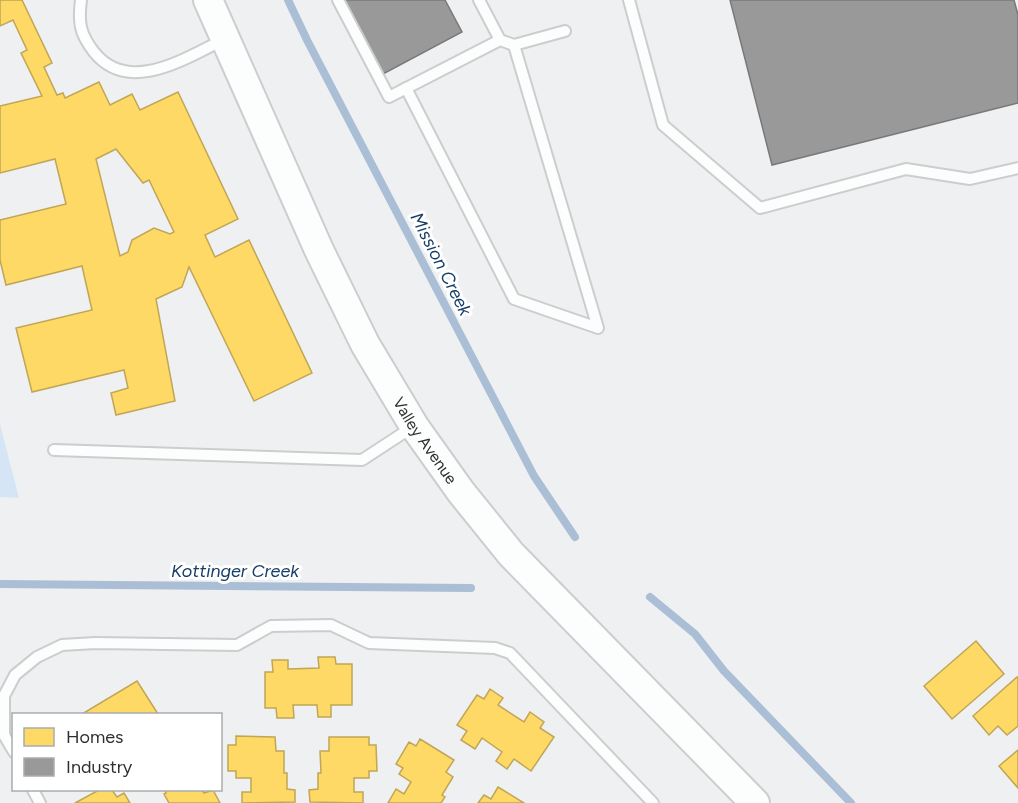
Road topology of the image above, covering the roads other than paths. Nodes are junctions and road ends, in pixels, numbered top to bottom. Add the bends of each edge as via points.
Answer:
1 (81, 0) edge
2 (208, 0) edge
3 (338, 0) edge
4 (479, 0) edge
5 (629, 0) edge
6 (565, 32) dead end
7 (225, 39) junction
8 (500, 40) junction
9 (514, 45) junction
10 (406, 88) junction
11 (1018, 168) edge
12 (414, 426) junction
13 (54, 450) dead end
14 (12, 749) edge
15 (653, 803) edge
16 (755, 803) edge

1 - 7 lane via 79,18 85,40 99,58 118,69 140,73 162,69
2 - 7 street, Valley Avenue
3 - 10 lane via 389,97
4 - 8 lane
5 - 11 lane via 663,124 760,208 906,170 970,179
6 - 9 lane
7 - 12 street, Valley Avenue via 365,344
8 - 9 lane
8 - 10 lane
9 - 10 lane via 598,328 514,299
12 - 13 lane via 362,460
12 - 16 street, Valley Avenue via 511,554
14 - 15 lane via 4,735 4,696 15,675 37,657 62,645 237,645 271,626 331,625 369,643 495,648 510,653

